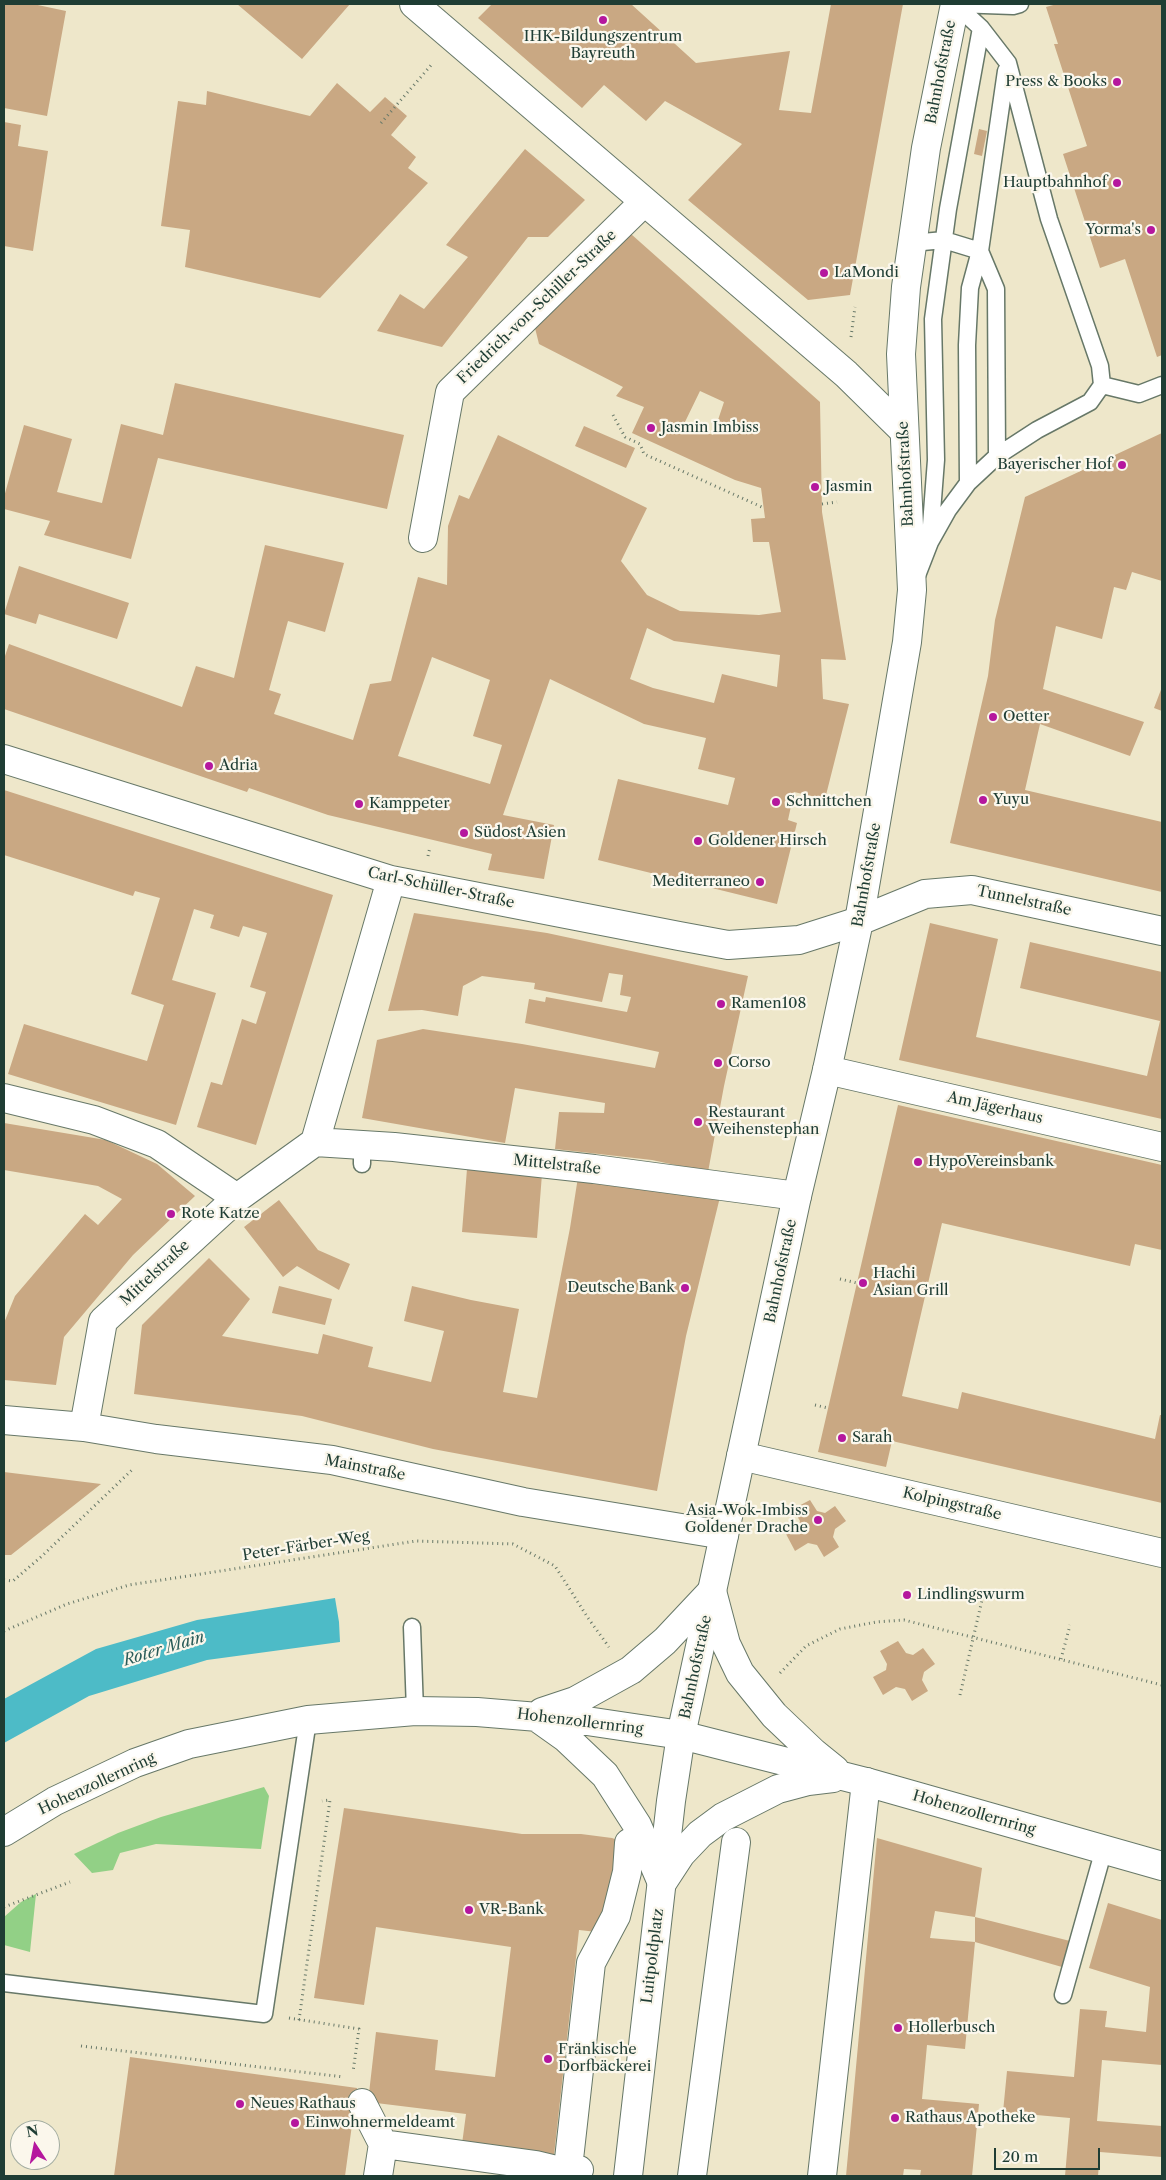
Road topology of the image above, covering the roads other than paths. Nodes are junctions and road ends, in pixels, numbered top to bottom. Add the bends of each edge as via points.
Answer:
1 (414, 4) edge
2 (955, 4) edge
3 (1020, 4) edge
4 (981, 28) junction
5 (1008, 63) junction
6 (644, 202) junction
7 (944, 240) junction
8 (912, 243) junction
9 (980, 251) junction
10 (1102, 385) junction
11 (1162, 385) edge
12 (903, 430) junction
13 (997, 456) junction
14 (968, 483) junction
15 (423, 538) dead end
16 (930, 542) junction
17 (912, 590) junction
18 (4, 759) edge
19 (390, 880) junction
20 (859, 921) junction
21 (1162, 931) edge
22 (827, 1070) junction
23 (4, 1098) edge
24 (315, 1142) junction
25 (1162, 1147) edge
26 (797, 1196) junction
27 (237, 1198) junction
28 (4, 1420) edge
29 (84, 1427) junction
30 (741, 1456) junction
31 (724, 1535) junction
32 (1162, 1553) edge
33 (712, 1591) junction
34 (412, 1627) dead end
35 (415, 1711) junction
36 (534, 1715) junction
37 (308, 1720) junction
38 (681, 1735) junction
39 (855, 1779) junction
40 (4, 1832) edge
41 (736, 1842) dead end
42 (630, 1844) dead end
43 (1104, 1849) junction
44 (1162, 1866) edge
45 (662, 1883) junction
46 (4, 1983) edge
47 (1063, 1995) dead end
48 (361, 2091) road end
49 (383, 2144) junction
50 (569, 2172) edge
51 (378, 2176) edge
52 (628, 2176) edge
53 (692, 2176) edge
54 (822, 2176) edge

1 - 6 street
2 - 3 lane
2 - 4 lane
2 - 8 street, Bahnhofstraße via 926,148
4 - 5 lane
4 - 7 lane
5 - 9 lane
5 - 10 lane via 1049,219 1100,366
6 - 12 street via 863,389
6 - 15 street, Friedrich-von-Schiller-Straße via 450,392
7 - 8 lane
7 - 9 lane
7 - 16 lane via 933,320 936,460
8 - 12 street, Bahnhofstraße via 901,354
9 - 13 lane via 996,288
9 - 14 lane via 970,288 967,345
10 - 11 lane via 1140,394
10 - 13 lane via 1090,402
12 - 17 street, Bahnhofstraße
13 - 14 lane
14 - 16 lane
16 - 17 lane
17 - 20 street, Bahnhofstraße via 907,642
18 - 19 street, Carl-Schüller-Straße
19 - 20 street, Carl-Schüller-Straße via 728,945 799,940
19 - 24 street
20 - 21 street, Tunnelstraße via 925,894 972,890
20 - 22 street, Bahnhofstraße
22 - 25 street, Am Jägerhaus
22 - 26 street, Bahnhofstraße
23 - 27 street via 94,1120 157,1144
24 - 26 street, Mittelstraße via 362,1154 394,1147
24 - 27 street, Mittelstraße
26 - 30 street, Bahnhofstraße
27 - 29 street, Mittelstraße via 103,1321
28 - 29 street, Mainstraße
29 - 31 street, Mainstraße via 332,1460 523,1502
30 - 31 street, Bahnhofstraße
30 - 32 street, Kolpingstraße
31 - 33 street, Bahnhofstraße
33 - 36 street via 671,1635 631,1670 575,1701
33 - 38 street, Bahnhofstraße
33 - 39 street via 726,1644 740,1673 774,1716 814,1754
34 - 35 lane
35 - 36 street, Hohenzollernring
35 - 37 street, Hohenzollernring
36 - 38 street, Hohenzollernring
36 - 45 street via 566,1738 605,1776 637,1825
37 - 40 street, Hohenzollernring via 189,1744 135,1763 55,1801
37 - 46 lane via 264,2014
38 - 39 street, Hohenzollernring
38 - 45 street, Luitpoldplatz
39 - 43 street, Hohenzollernring
39 - 45 street via 808,1781 778,1789 723,1817 681,1854
39 - 54 street
41 - 53 street
42 - 50 street via 623,1894 591,1964
43 - 44 street, Hohenzollernring
43 - 47 lane
45 - 52 street, Luitpoldplatz
48 - 49 street
49 - 50 street
49 - 51 street

